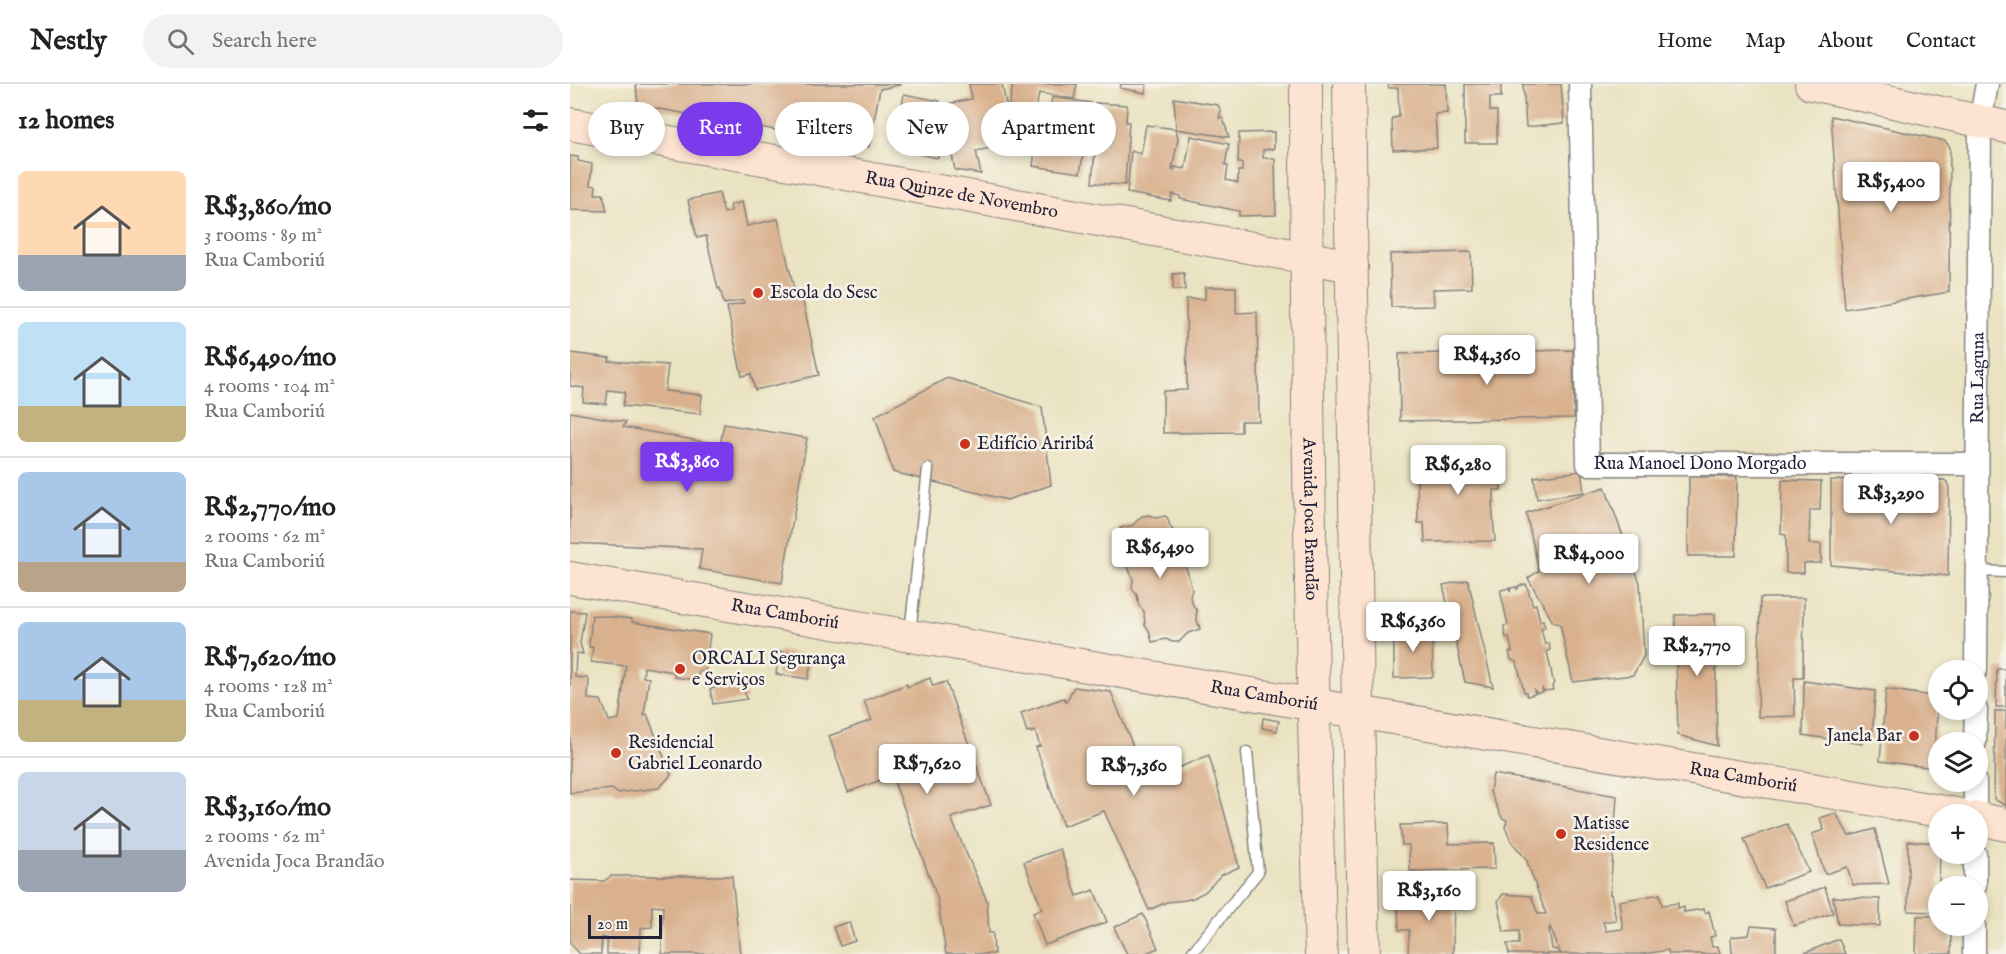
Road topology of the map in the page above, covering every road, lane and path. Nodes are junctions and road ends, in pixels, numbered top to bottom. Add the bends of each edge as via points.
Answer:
1 (1306, 84) edge
2 (1349, 84) edge
3 (1580, 84) edge
4 (1811, 84) edge
5 (1987, 84) edge
6 (570, 124) edge
7 (1993, 125) edge
8 (1306, 258) junction
9 (1352, 266) junction
10 (1977, 464) junction
11 (928, 469) dead end
12 (1977, 571) junction
13 (2006, 572) edge
14 (570, 578) edge
15 (910, 636) junction
16 (1976, 660) edge
17 (1313, 705) junction
18 (1358, 712) junction
19 (1247, 752) dead end
20 (1928, 809) edge
21 (1988, 820) edge
22 (2006, 825) edge
23 (1974, 936) edge
24 (1191, 954) edge
25 (1321, 954) edge
26 (1364, 954) edge
27 (1974, 954) edge

1 - 8 street, Avenida Joca Brandão
2 - 9 street
3 - 10 street, Rua Manoel Dono Morgado via 1587,464
4 - 7 street
5 - 7 street, Rua Laguna
6 - 8 street, Rua Quinze de Novembro
7 - 10 street, Rua Laguna
8 - 9 street, Rua Quinze de Novembro
8 - 17 street, Avenida Joca Brandão
9 - 18 street
10 - 12 street, Rua Laguna
11 - 15 lane
12 - 13 lane
12 - 16 street, Rua Laguna
14 - 15 street, Rua Camboriú
15 - 17 street, Rua Camboriú
17 - 18 street, Rua Camboriú
17 - 25 street, Avenida Joca Brandão
18 - 20 street, Rua Camboriú
18 - 26 street
19 - 24 lane via 1258,872
21 - 22 street
23 - 27 street

